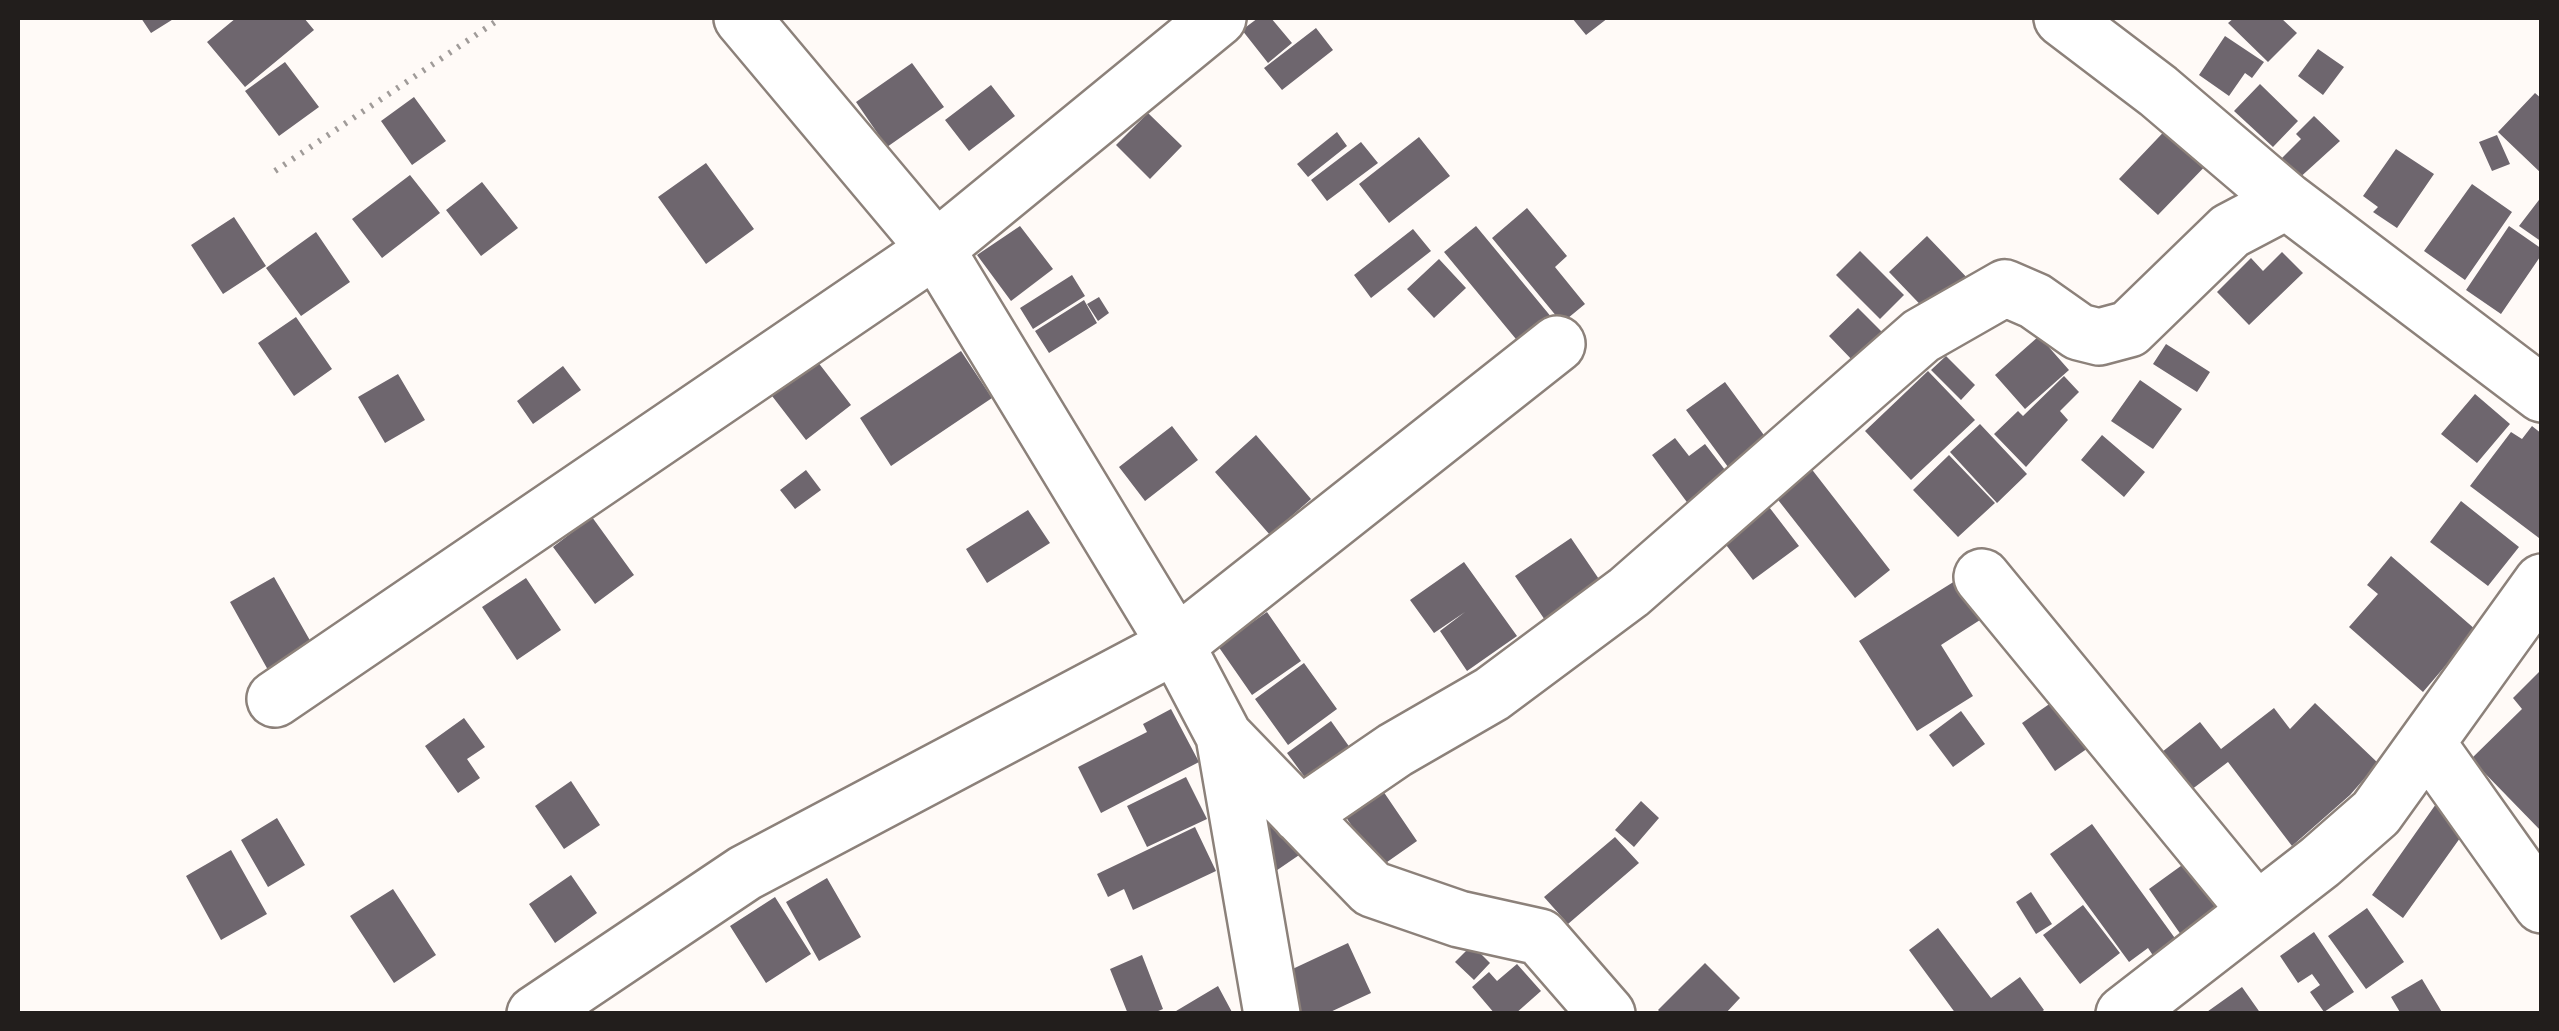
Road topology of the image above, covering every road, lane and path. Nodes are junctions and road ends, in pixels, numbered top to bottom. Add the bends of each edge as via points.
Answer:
1 (502, 18) edge
2 (742, 18) edge
3 (1218, 18) edge
4 (2062, 18) edge
5 (275, 171) dead end
6 (2287, 201) junction
7 (936, 249) junction
8 (1557, 344) dead end
9 (2542, 394) edge
10 (1982, 577) dead end
11 (2542, 582) edge
12 (1176, 644) junction
13 (275, 699) dead end
14 (1224, 736) junction
15 (2426, 742) junction
16 (1300, 815) junction
17 (2542, 905) edge
18 (2256, 909) junction
19 (535, 1014) edge
20 (1272, 1014) edge
21 (1607, 1014) edge
22 (2124, 1014) edge

1 - 5 path
2 - 7 street
3 - 7 street
4 - 6 street
6 - 9 street
6 - 16 street via 2230,231 2128,328 2099,337 2079,332 2005,288 1921,336 1629,592 1492,694
7 - 12 street
7 - 13 street
8 - 12 street
10 - 18 street
11 - 15 street
12 - 14 street
12 - 19 street via 745,874
14 - 16 street
14 - 20 street
15 - 17 street
15 - 18 street via 2376,813
16 - 21 street via 1372,890 1540,937
18 - 22 street

